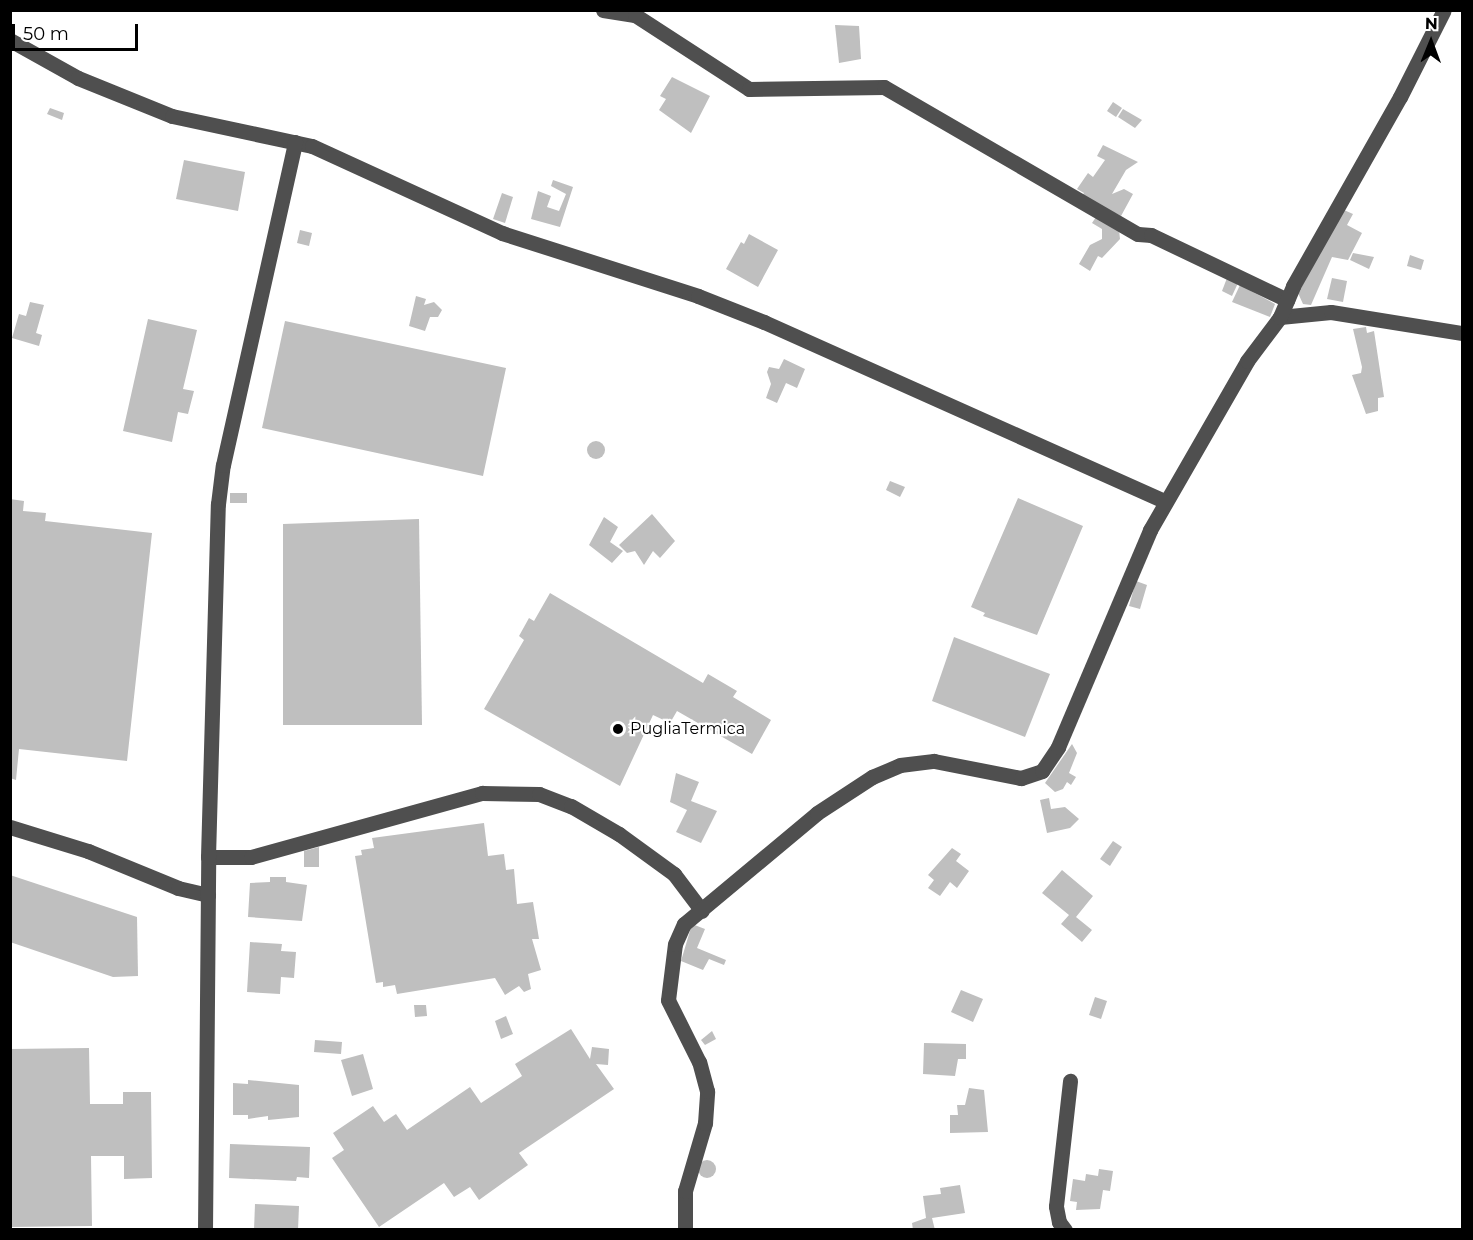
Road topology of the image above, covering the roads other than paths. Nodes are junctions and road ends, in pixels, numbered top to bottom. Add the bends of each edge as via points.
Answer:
1 (603, 10) edge
2 (1444, 10) edge
3 (10, 40) edge
4 (296, 142) junction
5 (1287, 300) junction
6 (1280, 317) junction
7 (1462, 333) edge
8 (1166, 502) junction
9 (10, 827) edge
10 (208, 857) junction
11 (208, 895) junction
12 (702, 911) junction
13 (1070, 1081) dead end
14 (205, 1230) edge
15 (685, 1230) edge
16 (1065, 1230) edge

1 - 5 street via 635,15 749,89 884,87 1138,234 1151,235
2 - 5 street
3 - 4 street via 78,78 172,116
4 - 8 street via 502,233 698,296 764,322
4 - 10 street via 218,504
5 - 6 street
6 - 7 street via 1331,312
6 - 8 street via 1247,361
8 - 12 street via 1150,530 1058,747 1042,771 1022,778 934,761 900,765 872,777 817,813
9 - 11 street via 88,851 178,888
10 - 11 street
10 - 12 street via 251,857 482,793 539,794 571,806 619,834 674,874
11 - 14 street
12 - 15 street via 684,924 676,939 668,1000 699,1062 707,1090 705,1123 685,1191
13 - 16 street via 1056,1206

